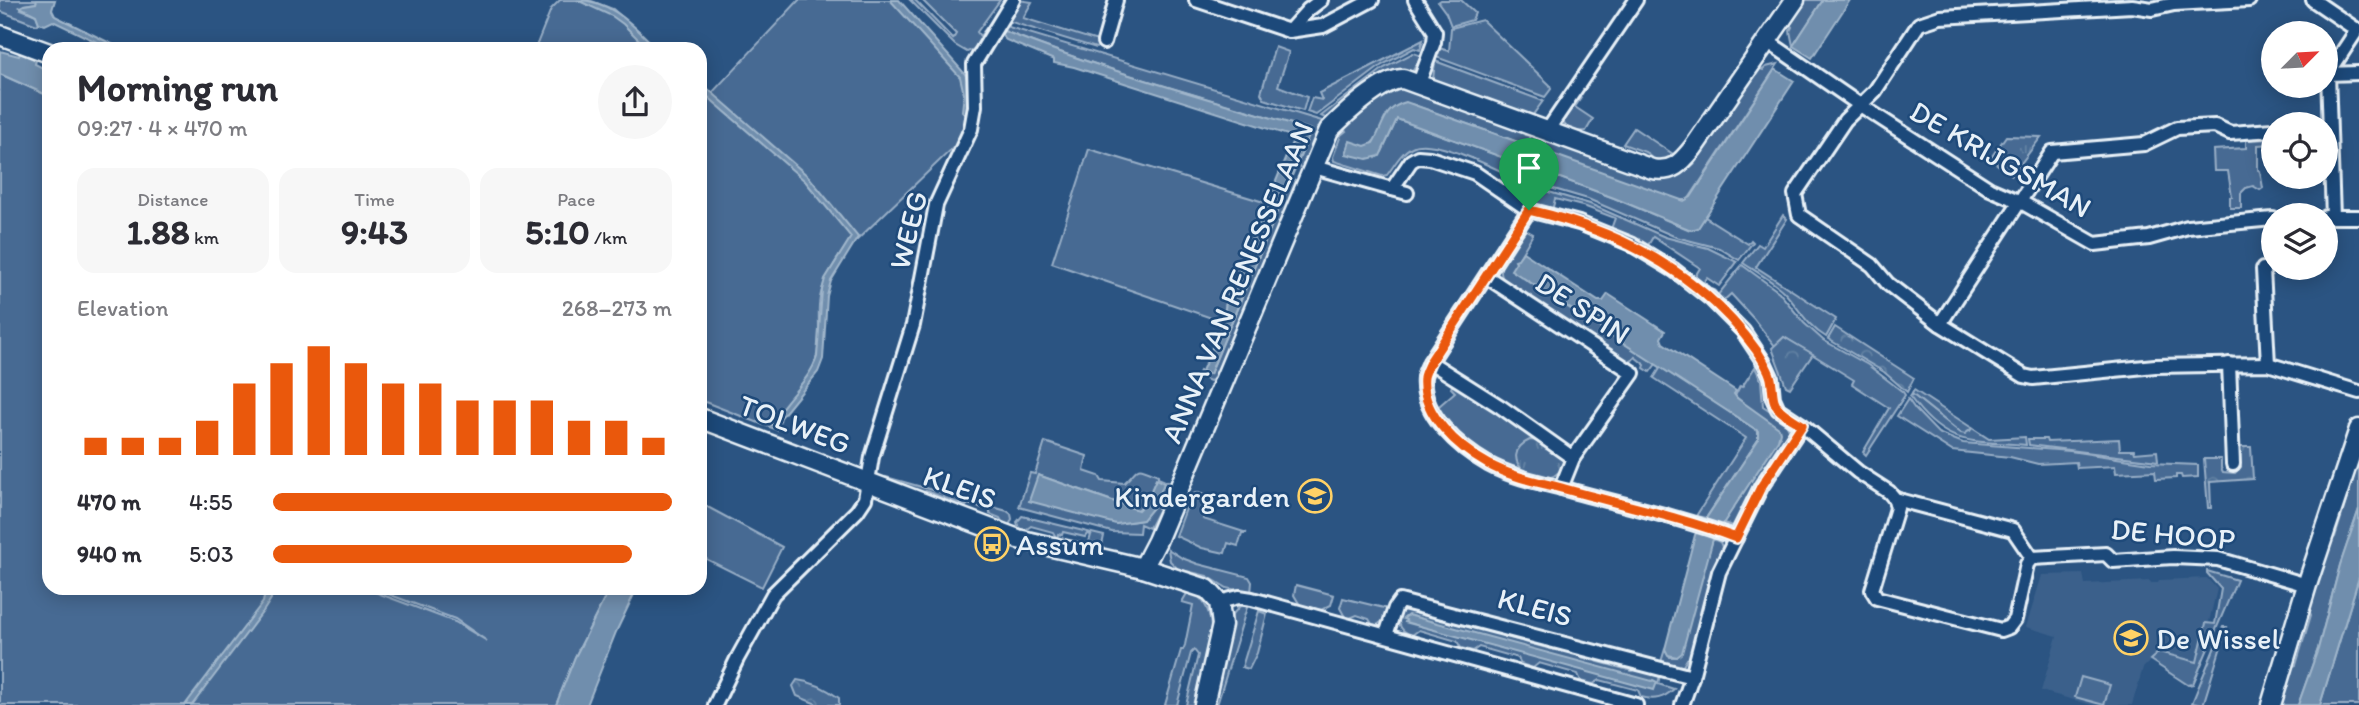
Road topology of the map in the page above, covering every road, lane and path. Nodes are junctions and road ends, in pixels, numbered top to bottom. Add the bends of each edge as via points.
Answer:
1 (1013, 0) edge
2 (1116, 0) edge
3 (1196, 0) edge
4 (1321, 0) edge
5 (1372, 0) edge
6 (1415, 0) edge
7 (1636, 0) edge
8 (1796, 0) edge
9 (2249, 0) edge
10 (2313, 0) edge
11 (1289, 31) junction
12 (2358, 31) edge
13 (0, 35) edge
14 (1767, 41) junction
15 (1104, 43) dead end
16 (42, 50) edge
17 (2338, 60) edge
18 (2359, 73) edge
19 (2338, 74) edge
20 (1419, 83) junction
21 (1860, 104) junction
22 (1547, 131) junction
23 (2261, 131) edge
24 (1314, 167) junction
25 (1392, 189) junction
26 (1407, 194) dead end
27 (2021, 202) junction
28 (1529, 210) junction
29 (2338, 217) edge
30 (2359, 217) edge
31 (2261, 220) edge
32 (1487, 278) junction
33 (2264, 280) edge
34 (1940, 324) junction
35 (1430, 362) junction
36 (2229, 364) junction
37 (2268, 364) junction
38 (2359, 392) edge
39 (707, 421) edge
40 (1802, 425) junction
41 (2359, 429) edge
42 (1573, 458) junction
43 (2233, 464) dead end
44 (869, 483) junction
45 (1561, 488) junction
46 (1895, 499) junction
47 (1730, 535) junction
48 (2032, 558) junction
49 (1143, 568) junction
50 (2308, 585) junction
51 (1219, 602) junction
52 (1386, 635) junction
53 (1692, 677) junction
54 (715, 705) edge
55 (1203, 705) edge
56 (1636, 705) edge
57 (1682, 705) edge
58 (2272, 705) edge

1 - 44 street, WEEG via 974,64 971,130 936,205 913,325
2 - 15 street
3 - 11 street
4 - 11 street
5 - 11 street via 1323,26
6 - 20 street via 1435,32
7 - 22 street
8 - 14 street, ANNA VAN RENESSELAAN
9 - 21 street via 2152,9 2132,6 1940,17 1919,24 1875,91
10 - 12 street
12 - 17 street
13 - 16 street
14 - 21 street, DE KRIJGSMAN
14 - 22 street, ANNA VAN RENESSELAAN via 1693,148 1673,169 1652,169
18 - 19 street
20 - 22 street, ANNA VAN RENESSELAAN
20 - 24 street, ANNA VAN RENESSELAAN via 1393,80 1342,117 1329,130
21 - 27 street, DE KRIJGSMAN via 1990,189
21 - 34 street via 1795,194 1799,215 1872,265 1888,284
23 - 27 street via 2230,134 2215,126 2177,128 2144,144 2052,152
24 - 25 street
24 - 49 street, ANNA VAN RENESSELAAN
25 - 26 street
25 - 28 street via 1411,161 1430,158 1475,173
27 - 31 street, DE KRIJGSMAN via 2095,244 2149,238 2188,227
27 - 34 street
28 - 32 street, DE SPIN
28 - 40 street via 1631,243 1702,292 1742,331 1765,363 1778,409
29 - 30 street
32 - 35 street, DE SPIN
32 - 42 street, DE SPIN via 1633,373
33 - 37 street
34 - 36 street via 2033,378
35 - 42 street
35 - 45 street, DE SPIN via 1424,376 1426,399 1453,439 1489,464
36 - 37 street
36 - 43 street
37 - 38 street
39 - 44 street, TOLWEG
40 - 46 street
40 - 47 street
41 - 50 street
42 - 45 street, DE SPIN
44 - 49 street, KLEIS via 1018,539
44 - 54 street via 857,511 773,594
45 - 47 street, DE SPIN
46 - 48 street via 2013,530
46 - 48 street via 1872,590 1877,598 2001,630 2015,619
47 - 53 street
48 - 50 street, DE HOOP via 2106,554 2113,561 2218,559
49 - 51 street, KLEIS via 1194,583
50 - 58 street
51 - 52 street via 1252,599
51 - 55 street via 1222,625
52 - 53 street, KLEIS via 1399,601
52 - 56 street
53 - 57 street

